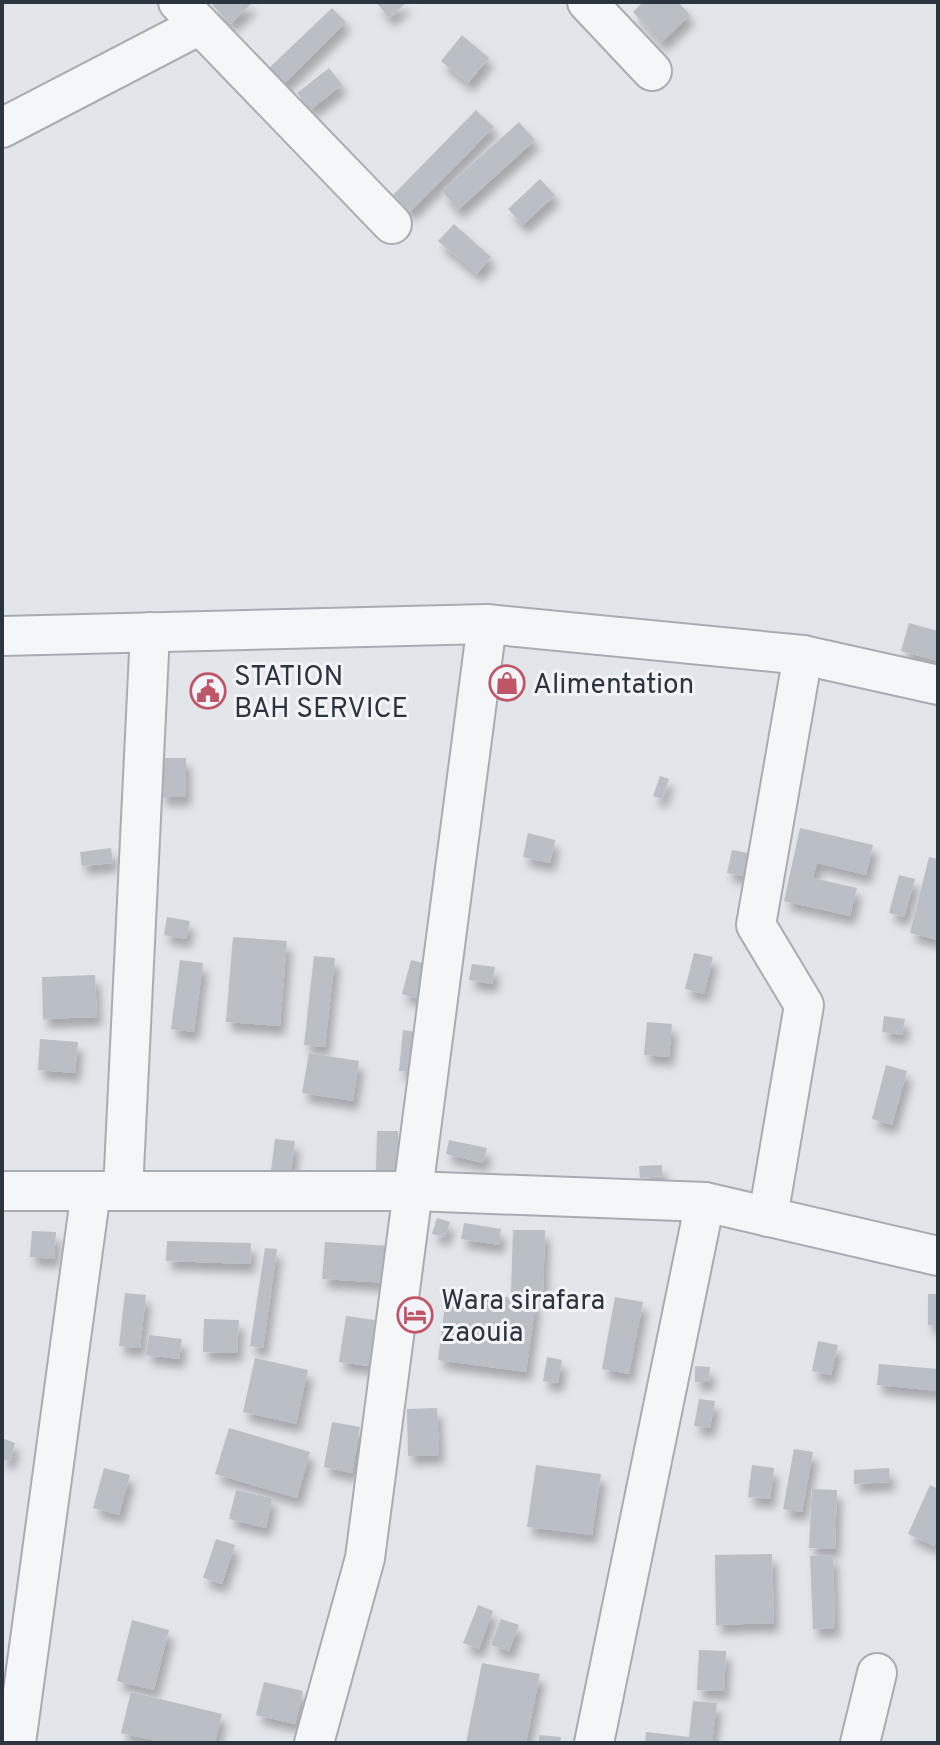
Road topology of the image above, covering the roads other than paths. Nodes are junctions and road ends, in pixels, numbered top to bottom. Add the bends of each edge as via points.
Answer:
1 (587, 2) edge
2 (189, 13) edge
3 (652, 71) dead end
4 (2, 128) edge
5 (392, 224) dead end
6 (487, 624) junction
7 (150, 632) junction
8 (2, 636) edge
9 (803, 655) junction
10 (938, 685) edge
11 (2, 1191) edge
12 (107, 1191) junction
13 (413, 1191) junction
14 (705, 1202) junction
15 (768, 1217) junction
16 (938, 1256) edge
17 (877, 1673) dead end
18 (16, 1743) edge
19 (314, 1743) edge
20 (594, 1743) edge
21 (860, 1743) edge

1 - 3 street
2 - 4 street
2 - 5 street
6 - 7 street
6 - 9 street
6 - 13 street
7 - 8 street
7 - 12 street
9 - 10 street
9 - 15 street via 756,925 804,1005
11 - 12 street
12 - 13 street
12 - 18 street
13 - 14 street
13 - 19 street via 365,1558
14 - 15 street
14 - 20 street
15 - 16 street
17 - 21 street

